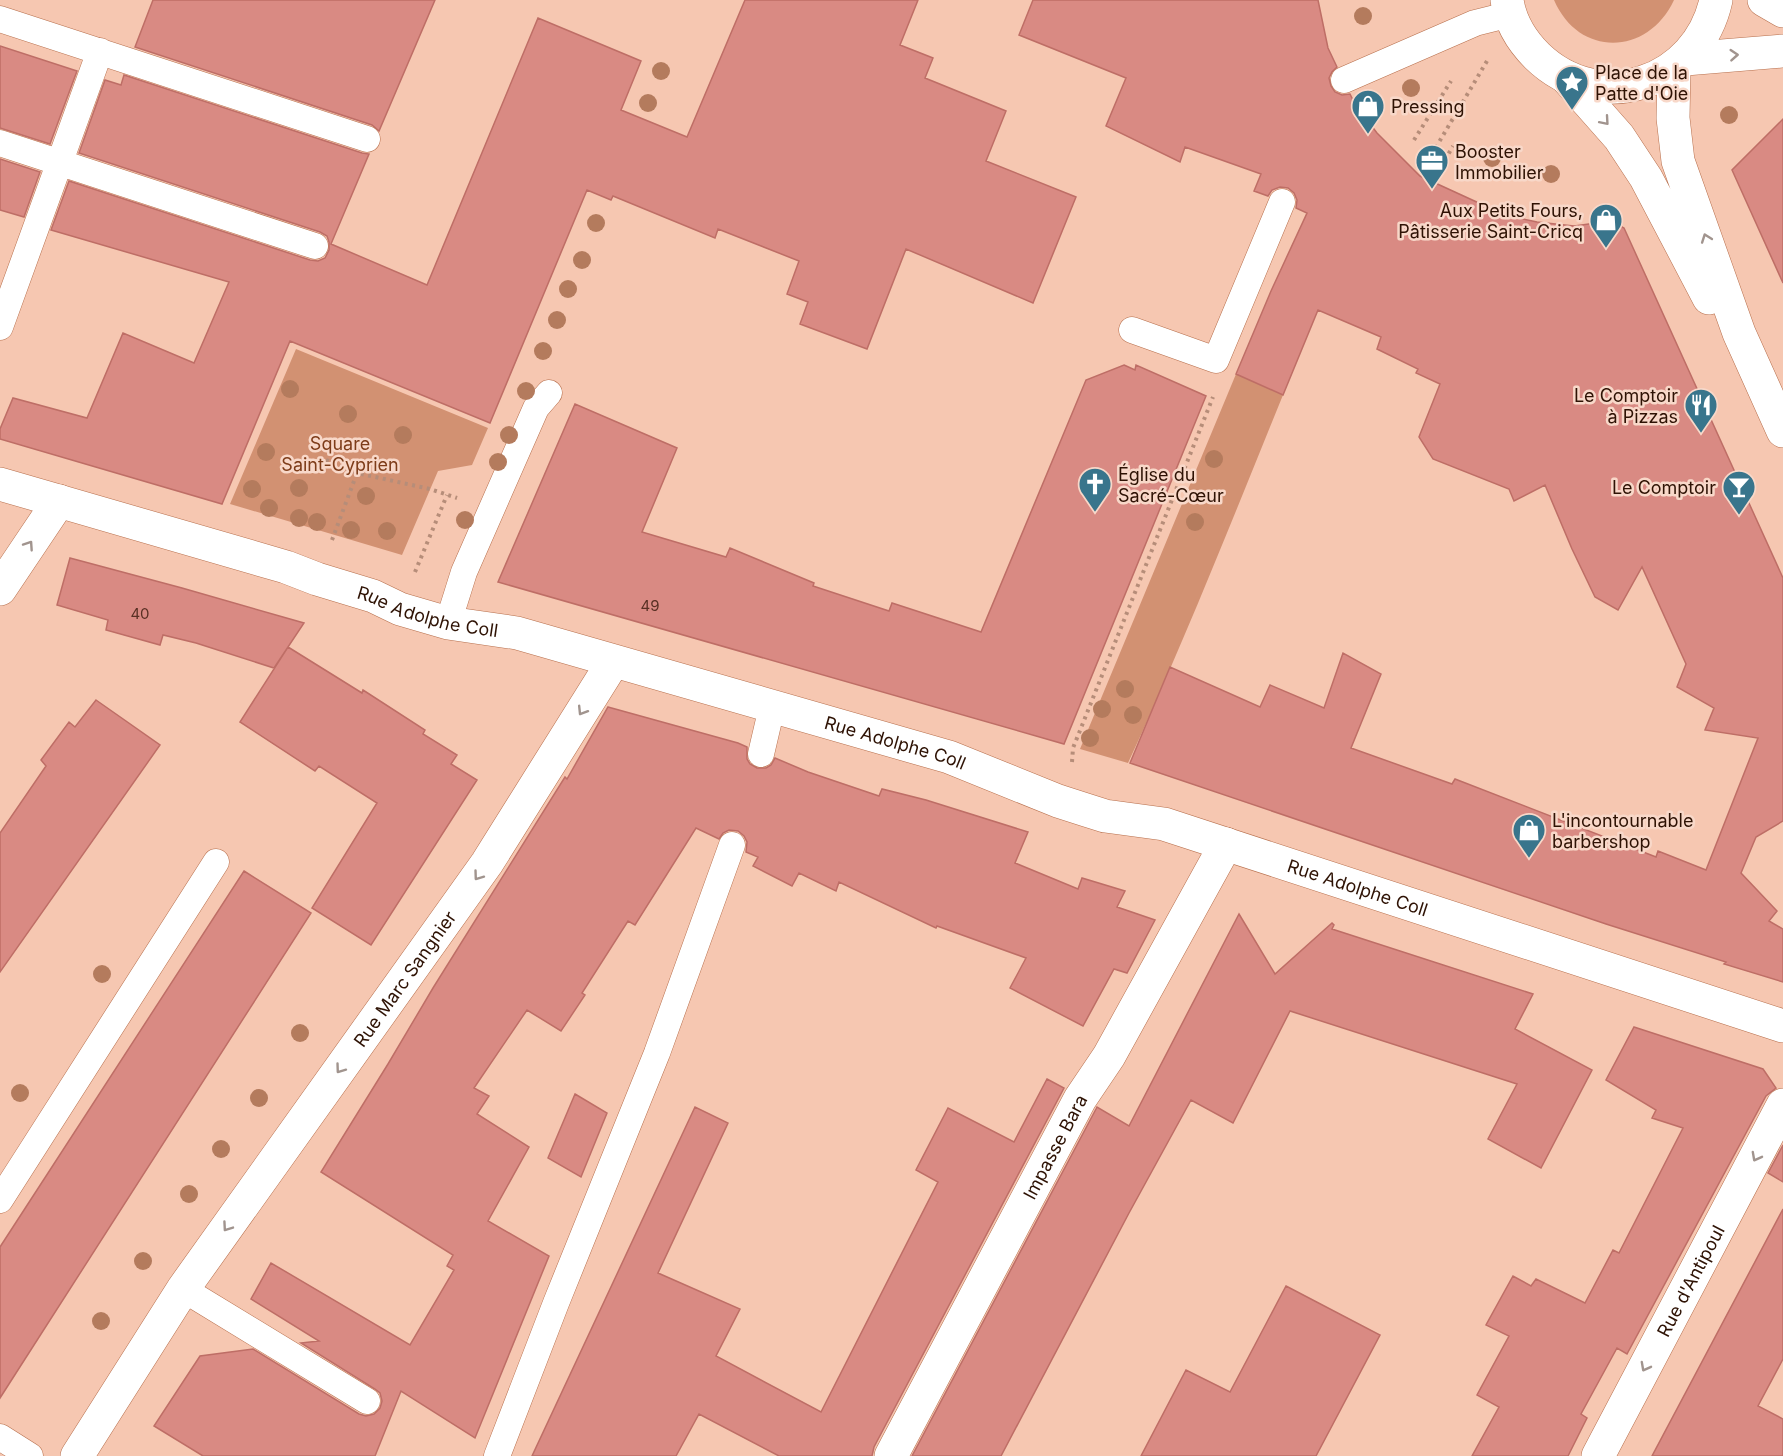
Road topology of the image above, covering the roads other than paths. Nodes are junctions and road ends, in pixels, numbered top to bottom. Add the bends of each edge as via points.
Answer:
1 (1716, 0) edge
2 (1764, 0) edge
3 (1508, 4) edge
4 (1783, 11) edge
5 (0, 19) edge
6 (100, 51) junction
7 (1783, 51) edge
8 (1679, 63) junction
9 (1566, 76) junction
10 (1344, 80) dead end
11 (367, 140) dead end
12 (0, 143) edge
13 (60, 161) junction
14 (1282, 202) dead end
15 (315, 246) dead end
16 (0, 327) edge
17 (1132, 330) dead end
18 (1739, 333) junction
19 (549, 393) dead end
20 (1783, 431) edge
21 (0, 484) edge
22 (59, 501) junction
23 (0, 589) edge
24 (448, 623) junction
25 (613, 662) junction
26 (772, 707) junction
27 (761, 754) dead end
28 (1226, 844) junction
29 (732, 845) dead end
30 (216, 862) dead end
31 (1783, 1026) edge
32 (1783, 1105) edge
33 (0, 1200) edge
34 (183, 1289) junction
35 (367, 1401) dead end
36 (0, 1437) edge
37 (30, 1456) edge
38 (77, 1456) edge
39 (497, 1456) edge
40 (891, 1456) edge
41 (1598, 1456) edge

1 - 8 street via 1701,39
2 - 4 street
3 - 9 street via 1517,30 1529,48
3 - 10 lane via 1475,23
5 - 6 lane
6 - 11 lane
6 - 13 lane
8 -> 7 street
8 - 9 street via 1649,81 1621,87 1593,85
18 -> 8 street via 1678,161 1673,118
9 -> 18 street via 1619,138 1646,178 1712,303
12 - 13 lane
13 - 15 lane
13 - 16 lane
14 - 17 lane via 1216,360
18 - 20 street
19 - 24 lane via 536,408 464,572
21 - 22 street, Rue Adolphe Coll
23 -> 22 street
22 - 24 street, Rue Adolphe Coll via 286,567
24 - 25 street, Rue Adolphe Coll via 517,633
25 - 26 street, Rue Adolphe Coll
25 -> 34 street, Rue Marc Sangnier via 487,863
26 - 27 lane
26 - 28 street, Rue Adolphe Coll via 949,757 1105,816 1164,824
28 - 31 street, Rue Adolphe Coll
28 - 40 street, Impasse Bara via 1109,1056 1080,1099
29 - 39 lane via 657,1053
30 - 33 lane
32 -> 41 street, Rue d'Antipoul
34 - 35 lane
34 - 38 street, Rue Marc Sangnier
36 - 37 lane

